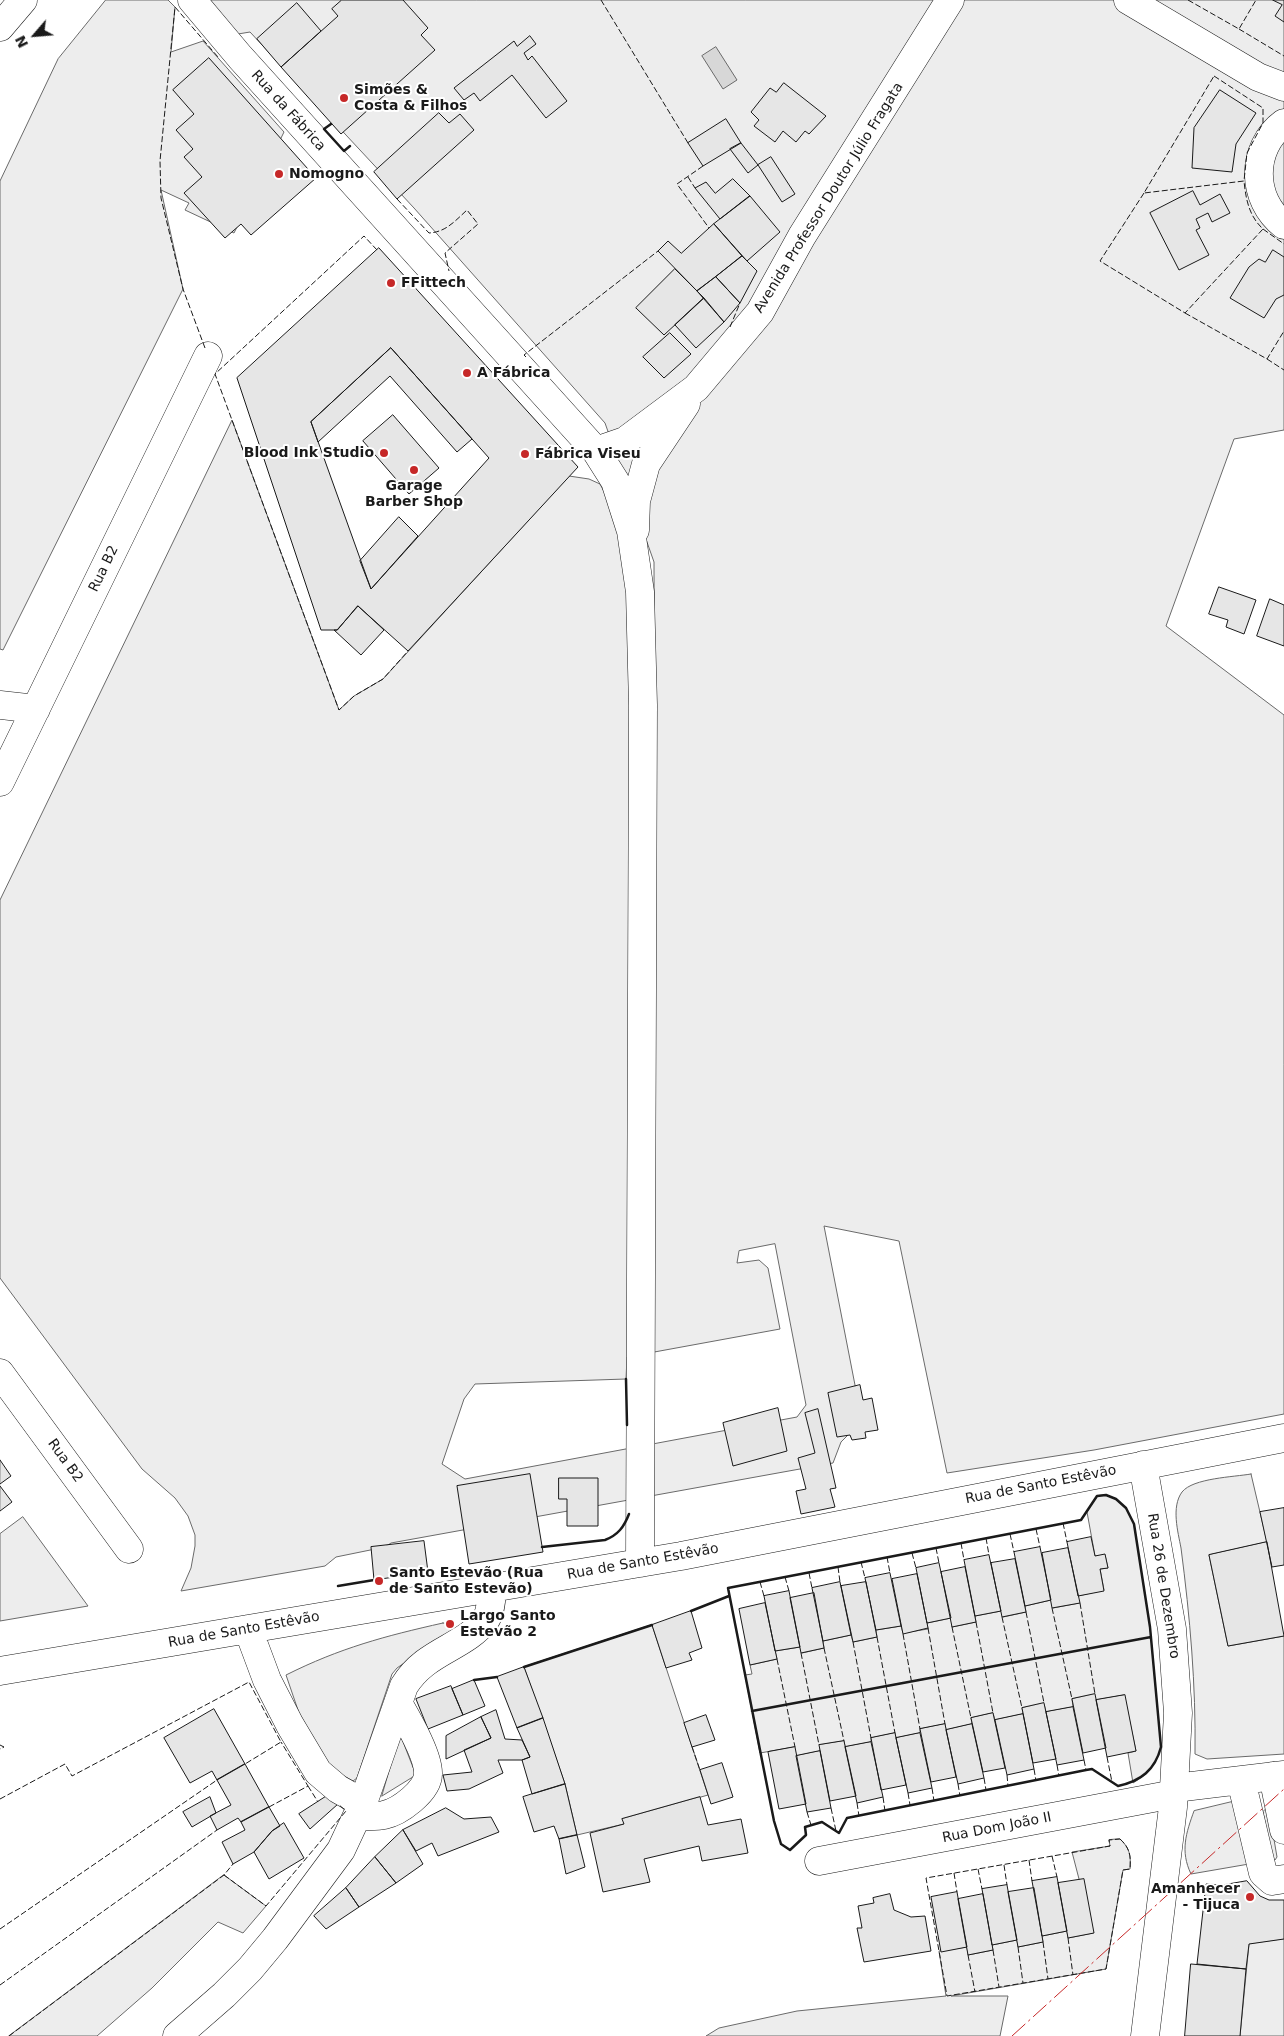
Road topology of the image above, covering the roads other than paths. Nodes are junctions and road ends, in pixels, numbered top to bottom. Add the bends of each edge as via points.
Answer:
1 (23, 0) edge
2 (193, 0) edge
3 (950, 0) edge
4 (1128, 0) edge
5 (0, 27) edge
6 (1258, 77) junction
7 (1284, 87) edge
8 (1281, 125) edge
9 (1284, 225) edge
10 (208, 356) dead end
11 (696, 388) junction
12 (596, 452) junction
13 (634, 550) junction
14 (0, 705) edge
15 (36, 709) junction
16 (0, 782) edge
17 (0, 1373) edge
18 (1284, 1438) edge
19 (1143, 1465) junction
20 (129, 1549) dead end
21 (640, 1563) junction
22 (493, 1589) junction
23 (248, 1629) junction
24 (0, 1672) edge
25 (398, 1703) junction
26 (1279, 1776) edge
27 (1241, 1780) junction
28 (1175, 1791) junction
29 (360, 1809) junction
30 (1284, 1830) edge
31 (819, 1861) dead end
32 (1284, 1879) edge
33 (177, 2036) edge
34 (1145, 2036) edge

1 - 5 street
2 - 12 street, Rua da Fábrica via 253,72
3 - 11 street, Avenida Professor Doutor Júlio Fragata via 802,236 760,312
4 - 6 street
6 - 7 street
6 - 8 street via 1275,103
8 - 9 street via 1260,159 1257,176 1264,202
10 - 15 street, Rua B2
11 - 12 street, Avenida Professor Doutor Júlio Fragata via 625,441
11 - 13 street, Avenida Professor Doutor Júlio Fragata via 646,464 636,501
12 - 13 street, Rua da Fábrica via 615,481
13 - 21 street, Rua da Fábrica via 642,638
14 - 15 street
15 - 16 street, Rua B2
17 - 20 street, Rua B2
18 - 19 street, Rua de Santo Estêvão
19 - 21 street, Rua de Santo Estêvão
19 - 28 street, Rua 26 de Dezembro via 1172,1629 1178,1713
21 - 22 street, Rua de Santo Estêvão
22 - 23 street, Rua de Santo Estêvão
22 - 25 street via 488,1618 467,1637 443,1649 413,1671
23 - 24 street, Rua de Santo Estêvão
23 - 29 street via 267,1680 318,1772
25 - 29 street
25 - 29 street via 428,1767 427,1781 412,1798 390,1813
26 - 27 street, Rua Dom João II
26 - 30 street
27 - 28 street, Rua Dom João II
27 - 32 street via 1263,1873 1272,1881
28 - 31 street, Rua Dom João II
28 - 34 street, Rua 26 de Dezembro
29 - 33 street via 341,1850 274,1940 224,1995

